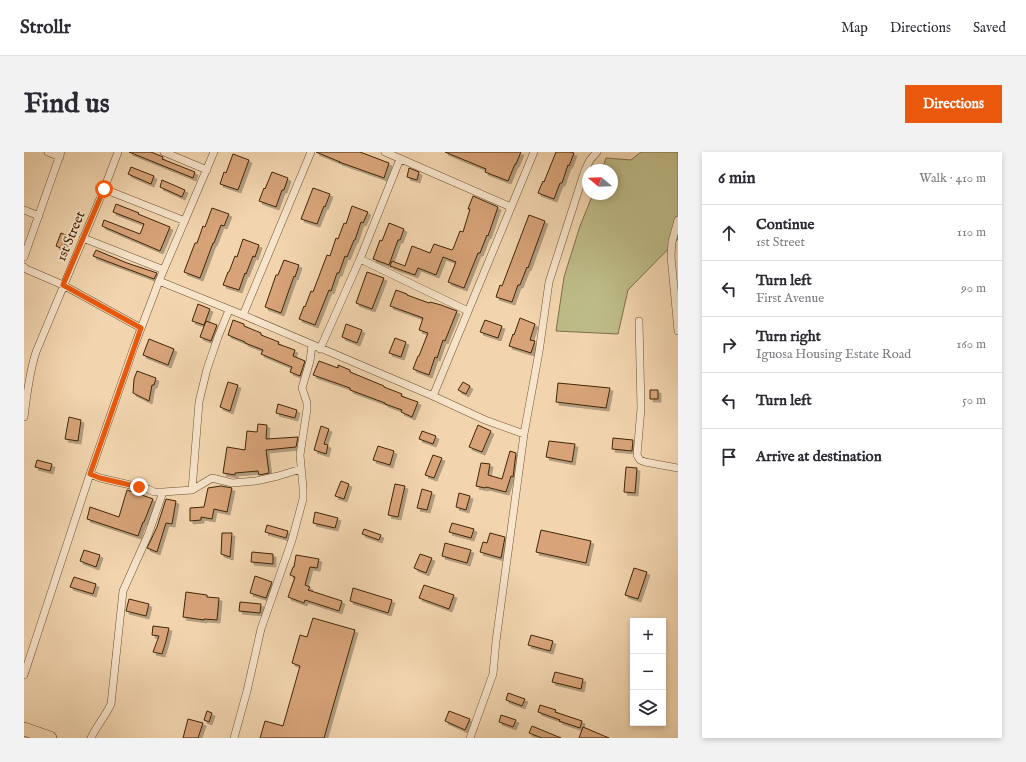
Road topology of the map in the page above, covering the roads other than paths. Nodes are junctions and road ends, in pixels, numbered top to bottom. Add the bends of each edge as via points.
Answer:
1 (48, 152) edge
2 (118, 152) edge
3 (164, 152) edge
4 (214, 152) edge
5 (311, 152) edge
6 (385, 152) edge
7 (534, 152) edge
8 (597, 152) edge
9 (61, 154) edge
10 (400, 159) junction
11 (207, 170) junction
12 (104, 189) junction
13 (511, 206) junction
14 (24, 210) edge
15 (39, 216) junction
16 (678, 220) edge
17 (185, 221) junction
18 (84, 238) junction
19 (24, 257) edge
20 (360, 259) junction
21 (24, 267) edge
22 (164, 270) junction
23 (159, 281) junction
24 (63, 285) junction
25 (229, 310) junction
26 (468, 311) junction
27 (243, 315) junction
28 (639, 320) dead end
29 (141, 328) junction
30 (678, 331) edge
31 (312, 345) junction
32 (320, 349) junction
33 (27, 378) edge
34 (433, 396) junction
35 (24, 417) edge
36 (524, 434) junction
37 (678, 468) edge
38 (301, 469) junction
39 (90, 474) junction
40 (192, 490) junction
41 (163, 492) junction
42 (24, 675) edge
43 (24, 729) edge
44 (50, 738) edge
45 (91, 738) edge
46 (234, 738) edge
47 (470, 738) edge

1 - 9 street
2 - 12 street, 1st Street
3 - 11 street
4 - 11 street
5 - 27 street
6 - 10 street
7 - 13 street
8 - 36 street via 585,170 549,282
9 - 15 street
10 - 13 street
10 - 20 street
11 - 17 street
12 - 17 street
12 - 18 street, 1st Street
13 - 26 street
14 - 15 street
15 - 19 street
16 - 30 street via 671,256
17 - 22 street
18 - 22 street
18 - 24 street, 1st Street
20 - 26 street
20 - 32 street
21 - 24 street
22 - 23 street
23 - 25 street
23 - 29 street
24 - 29 street
24 - 33 street, 1st Street
25 - 27 street
25 - 40 street via 207,369 199,402
26 - 34 street
27 - 31 street
28 - 37 street via 641,408 637,455 645,462
29 - 39 street
31 - 32 street
31 - 38 street via 302,385 307,409 300,456
32 - 34 street
33 - 35 street, 1st Street
34 - 36 street via 485,420
36 - 47 street via 493,674
38 - 40 street via 256,481 232,483 212,478
38 - 46 street via 304,499 261,629
39 - 41 street via 154,492
39 - 42 street
40 - 41 street
41 - 45 street via 148,535 123,592 110,704
43 - 44 highway

